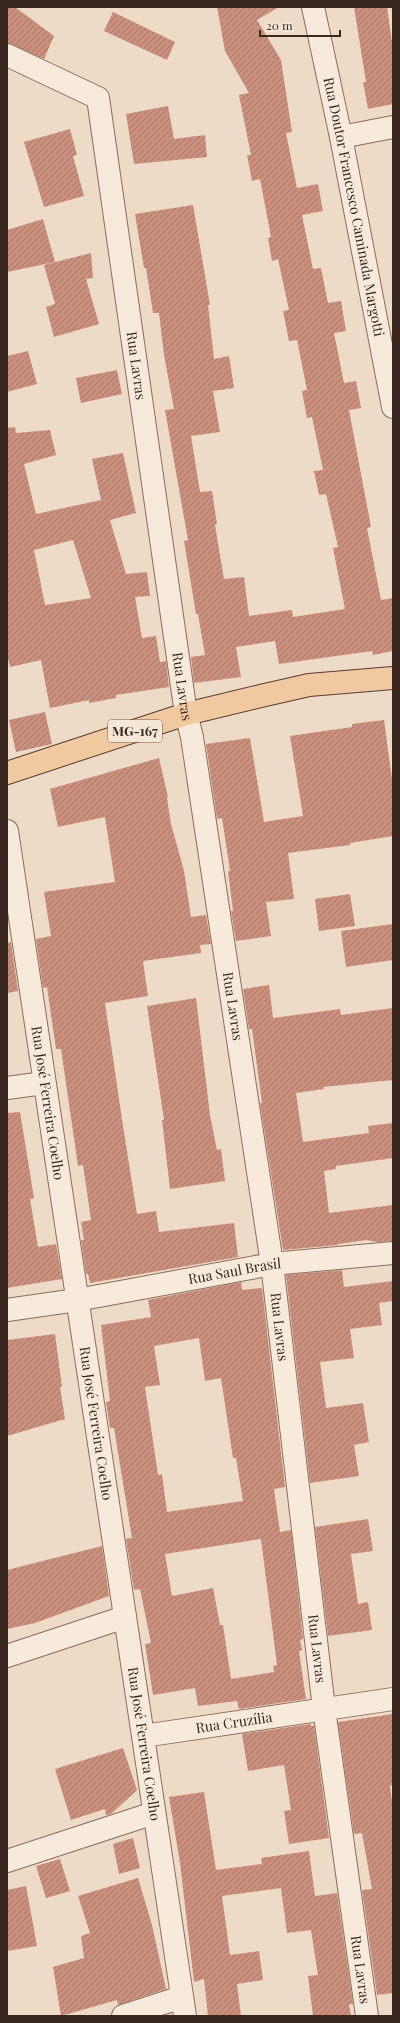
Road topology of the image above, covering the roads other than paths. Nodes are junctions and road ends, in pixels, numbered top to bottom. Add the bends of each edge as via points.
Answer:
1 (313, 7) edge
2 (7, 55) edge
3 (393, 127) edge
4 (341, 136) junction
5 (386, 336) edge
6 (393, 407) edge
7 (393, 678) edge
8 (186, 714) junction
9 (7, 773) edge
10 (7, 831) edge
11 (44, 1083) junction
12 (7, 1088) edge
13 (393, 1253) edge
14 (272, 1264) junction
15 (77, 1300) junction
16 (7, 1310) edge
17 (125, 1617) junction
18 (7, 1656) edge
19 (393, 1698) edge
20 (324, 1709) junction
21 (143, 1736) junction
22 (154, 1813) junction
23 (7, 1861) edge
24 (184, 2006) edge
25 (123, 2016) edge
26 (368, 2016) edge

1 - 4 street, Rua Doutor Francesco Caminada Margotti
2 - 8 street, Rua Lavras via 98,98
3 - 4 street
4 - 5 street, Rua Doutor Francesco Caminada Margotti
5 - 6 street, Rua Doutor Francesco Caminada Margotti
7 - 8 main road, MG-167 via 309,685
8 - 9 main road, MG-167
8 - 14 street, Rua Lavras via 192,737
10 - 11 street, Rua José Ferreira Coelho
11 - 12 street
11 - 15 street, Rua José Ferreira Coelho
13 - 14 street, Rua Saul Brasil
14 - 15 street, Rua Saul Brasil
14 - 20 street, Rua Lavras
15 - 16 street, Rua Saul Brasil
15 - 17 street, Rua José Ferreira Coelho
17 - 18 street
17 - 21 street, Rua José Ferreira Coelho
19 - 20 street, Rua Cruzília
20 - 21 street, Rua Cruzília
20 - 26 street, Rua Lavras
21 - 22 street, Rua José Ferreira Coelho
22 - 23 street
22 - 24 street, Rua José Ferreira Coelho
24 - 25 street

